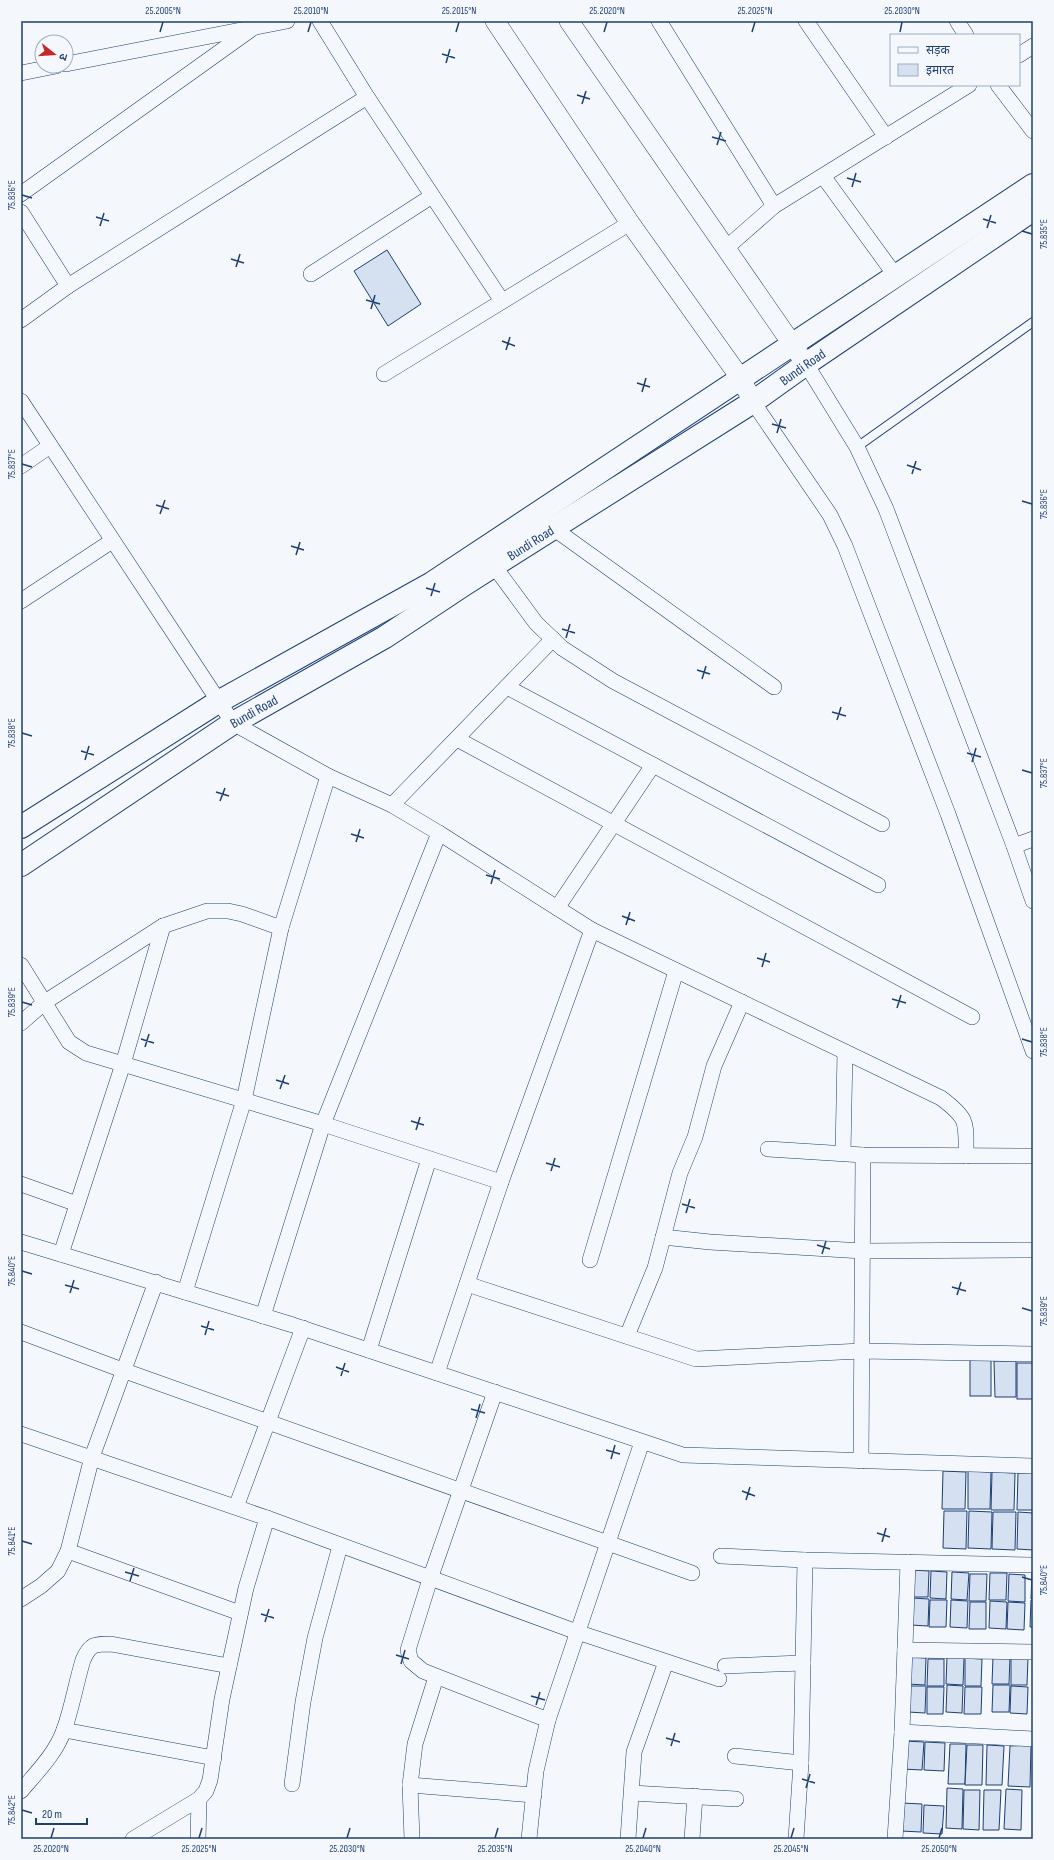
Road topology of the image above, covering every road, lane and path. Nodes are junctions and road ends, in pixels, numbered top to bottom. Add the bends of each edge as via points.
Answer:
1 (285, 21) edge
2 (320, 21) edge
3 (495, 21) edge
4 (569, 21) edge
5 (659, 21) edge
6 (806, 21) edge
7 (957, 21) edge
8 (253, 28) junction
9 (965, 34) edge
10 (1033, 46) edge
11 (1020, 54) edge
12 (74, 62) edge
13 (34, 70) edge
14 (21, 73) edge
15 (968, 86) edge
16 (999, 86) edge
17 (367, 97) junction
18 (1033, 131) edge
19 (886, 137) junction
20 (823, 176) junction
21 (1033, 186) edge
22 (21, 194) edge
23 (432, 196) junction
24 (774, 206) junction
25 (1033, 210) edge
26 (21, 212) edge
27 (630, 223) junction
28 (725, 249) junction
29 (311, 274) dead end
30 (895, 275) junction
31 (68, 286) junction
32 (502, 302) junction
33 (21, 320) edge
34 (1033, 322) edge
35 (793, 345) junction
36 (806, 364) junction
37 (384, 374) dead end
38 (741, 379) junction
39 (21, 401) edge
40 (753, 402) junction
41 (50, 446) junction
42 (857, 447) junction
43 (21, 466) edge
44 (553, 528) junction
45 (112, 540) junction
46 (494, 566) junction
47 (21, 601) edge
48 (553, 639) junction
49 (774, 687) dead end
50 (507, 688) junction
51 (218, 702) junction
52 (233, 723) junction
53 (457, 738) junction
54 (653, 765) junction
55 (328, 776) junction
56 (392, 805) junction
57 (615, 824) junction
58 (882, 824) dead end
59 (21, 827) edge
60 (439, 833) junction
61 (1033, 839) edge
62 (1014, 846) junction
63 (21, 865) edge
64 (878, 885) dead end
65 (1033, 901) edge
66 (557, 908) junction
67 (163, 926) junction
68 (281, 928) junction
69 (592, 930) junction
70 (21, 965) edge
71 (676, 971) junction
72 (45, 1002) junction
73 (742, 1002) junction
74 (972, 1017) dead end
75 (21, 1023) edge
76 (1033, 1051) edge
77 (845, 1052) junction
78 (123, 1064) junction
79 (244, 1100) junction
80 (323, 1124) junction
81 (768, 1149) dead end
82 (843, 1153) junction
83 (864, 1155) junction
84 (966, 1156) junction
85 (1033, 1156) edge
86 (429, 1159) junction
87 (501, 1182) junction
88 (21, 1184) edge
89 (77, 1204) junction
90 (663, 1237) junction
91 (21, 1242) edge
92 (1033, 1250) edge
93 (863, 1252) junction
94 (61, 1254) junction
95 (590, 1260) dead end
96 (156, 1282) junction
97 (467, 1284) junction
98 (185, 1292) junction
99 (263, 1316) junction
100 (303, 1328) junction
101 (21, 1332) edge
102 (627, 1336) junction
103 (369, 1350) junction
104 (862, 1351) junction
105 (1033, 1354) edge
106 (125, 1371) junction
107 (437, 1373) junction
108 (495, 1392) junction
109 (268, 1422) junction
110 (21, 1434) edge
111 (642, 1442) junction
112 (92, 1457) junction
113 (861, 1461) junction
114 (1033, 1466) edge
115 (462, 1490) junction
116 (236, 1508) junction
117 (267, 1518) junction
118 (609, 1542) junction
119 (340, 1546) junction
120 (68, 1551) junction
121 (721, 1556) dead end
122 (805, 1560) junction
123 (908, 1562) junction
124 (1033, 1565) edge
125 (692, 1573) dead end
126 (430, 1579) junction
127 (21, 1599) edge
128 (240, 1612) junction
129 (577, 1632) junction
130 (905, 1650) junction
131 (1033, 1652) edge
132 (666, 1662) junction
133 (803, 1663) junction
134 (229, 1666) junction
135 (436, 1677) junction
136 (548, 1720) junction
137 (64, 1730) junction
138 (902, 1732) junction
139 (1033, 1739) edge
140 (735, 1756) dead end
141 (214, 1758) junction
142 (801, 1763) junction
143 (292, 1784) dead end
144 (410, 1785) junction
145 (21, 1791) edge
146 (632, 1793) junction
147 (534, 1795) junction
148 (695, 1796) junction
149 (199, 1799) junction
150 (736, 1799) dead end
151 (133, 1839) edge
152 (198, 1839) edge
153 (412, 1839) edge
154 (529, 1839) edge
155 (628, 1839) edge
156 (692, 1839) edge
157 (796, 1839) edge
158 (895, 1839) edge

1 - 8 street
2 - 17 street
3 - 27 street
4 - 28 street
5 - 24 street
6 - 19 street
7 - 9 street
8 - 12 street
8 - 22 street
10 - 11 street
13 - 14 street
15 - 19 street
16 - 18 street
17 - 23 street
17 - 31 street
19 - 20 street
20 - 24 street
20 - 30 street
21 - 30 main road, Bundi Road
23 - 29 street
23 - 32 street
24 - 28 street
25 - 36 main road, Bundi Road
26 - 31 street
27 - 32 street
27 - 38 street
28 - 35 street
30 - 35 main road, Bundi Road
31 - 33 street
32 - 37 street
34 - 42 lane
35 - 36 street
35 - 38 main road, Bundi Road
36 - 40 main road, Bundi Road
36 - 42 street
38 - 40 street
38 - 51 main road, Bundi Road via 432,583
39 - 41 street
40 - 44 main road, Bundi Road
40 - 76 street via 830,515 845,546 948,814
41 - 43 street
41 - 45 street
42 - 62 street via 888,516
44 - 46 main road, Bundi Road
44 - 49 street
45 - 47 street
45 - 51 street
46 - 48 street via 536,623
46 - 52 main road, Bundi Road via 385,637
48 - 50 street
48 - 58 street via 562,648 613,681
50 - 53 street
50 - 54 street
51 - 52 street
51 - 59 main road, Bundi Road
52 - 55 street
52 - 63 main road, Bundi Road
53 - 56 street
53 - 57 street
54 - 57 street
54 - 64 street
55 - 56 street
55 - 68 street
56 - 60 street
57 - 66 street
57 - 74 street
60 - 66 street
60 - 80 street
61 - 62 street
62 - 65 street
66 - 69 street
67 - 68 street via 206,912 228,911
67 - 72 street
67 - 78 street
68 - 79 street
69 - 71 street
69 - 87 street
70 - 72 street
71 - 73 street
71 - 95 street
72 - 75 street
72 - 78 street via 69,1042 86,1053
73 - 77 street
73 - 90 street via 714,1066 695,1137 680,1173
77 - 82 street
77 - 84 street via 941,1098 957,1110 966,1124
78 - 79 street
78 - 89 street
79 - 80 street
79 - 98 street
80 - 86 street
80 - 99 street
81 - 82 street
82 - 83 street
83 - 84 street
83 - 93 street
84 - 85 street
86 - 87 street
86 - 103 street
87 - 97 street
88 - 89 street
89 - 94 street
90 - 93 street
90 - 102 street via 655,1268
91 - 94 street
92 - 93 street
93 - 104 street
94 - 96 street
96 - 98 street
96 - 106 street
97 - 102 street
97 - 107 street
98 - 99 street
99 - 100 street
100 - 103 street
100 - 109 street
101 - 106 street
102 - 104 street via 696,1359
103 - 107 street
104 - 105 street
104 - 113 street
106 - 109 street
106 - 112 street
107 - 108 street
108 - 111 street
108 - 115 street
109 - 115 street
109 - 116 street
110 - 112 street
111 - 113 street via 683,1455
111 - 118 street
112 - 116 street
112 - 120 street
113 - 114 street
115 - 118 street
115 - 126 street
116 - 117 street
117 - 119 street
117 - 128 street
118 - 125 street
118 - 129 street
119 - 126 street
119 - 143 street via 315,1638
120 - 127 street via 58,1571
120 - 128 street
121 - 122 street
122 - 123 street
122 - 133 street
123 - 124 street
123 - 130 street
126 - 129 street
126 - 135 street via 408,1650 411,1661
128 - 134 street
129 - 132 street
129 - 136 street
130 - 131 street
130 - 138 street
132 - 133 street via 722,1673
132 - 146 street via 634,1752
133 - 142 street
134 - 137 street via 111,1644 95,1644 87,1650 83,1660
134 - 141 street
135 - 136 street
135 - 144 street via 415,1744
136 - 147 street via 536,1771
137 - 141 street
137 - 145 street via 43,1765
138 - 139 street
138 - 158 street
140 - 142 street
141 - 149 street via 206,1791
142 - 157 street
144 - 147 street
144 - 153 street
146 - 148 street
146 - 155 street
147 - 154 street
148 - 150 street
148 - 156 street
149 - 151 street
149 - 152 street

